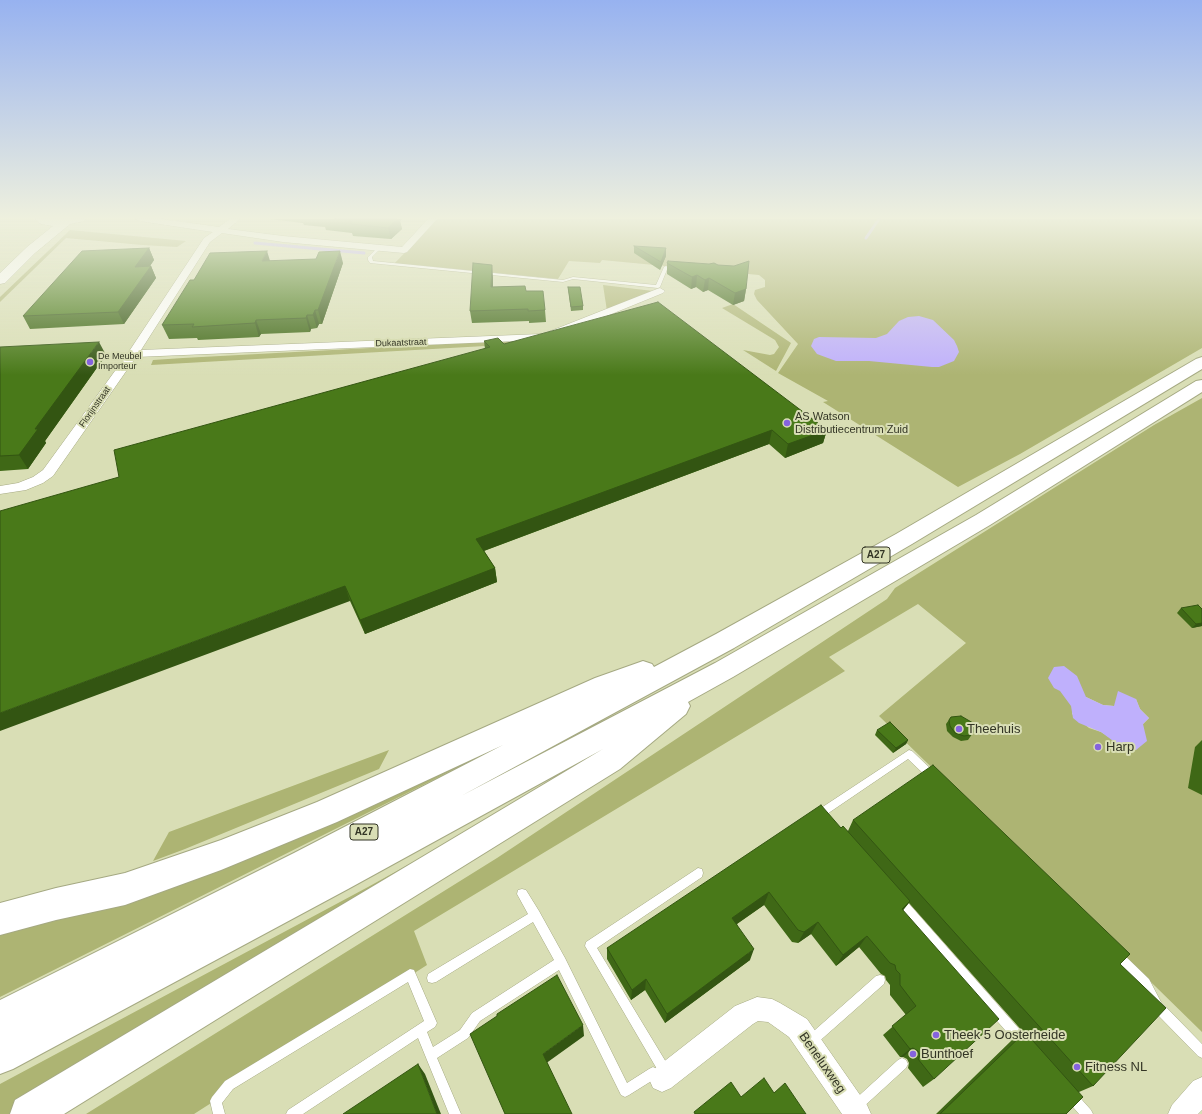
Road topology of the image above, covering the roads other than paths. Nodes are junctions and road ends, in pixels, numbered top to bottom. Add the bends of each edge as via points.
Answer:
1 (9, 271) edge
2 (187, 271) edge
3 (462, 271) edge
4 (664, 271) edge
5 (0, 280) edge
6 (660, 291) dead end
7 (133, 354) junction
8 (1202, 362) edge
9 (1202, 385) edge
10 (0, 490) edge
11 (724, 655) junction
12 (937, 781) edge
13 (831, 825) edge
14 (698, 873) dead end
15 (522, 894) dead end
16 (894, 896) edge
17 (534, 915) junction
18 (0, 919) edge
19 (1106, 945) edge
20 (561, 962) junction
21 (432, 978) dead end
22 (880, 980) dead end
23 (0, 1019) edge
24 (420, 1030) junction
25 (808, 1043) junction
26 (1029, 1049) edge
27 (1202, 1052) edge
28 (431, 1055) junction
29 (0, 1056) edge
30 (902, 1064) dead end
31 (665, 1077) junction
32 (1066, 1090) edge
33 (1202, 1090) edge
34 (856, 1111) edge
35 (28, 1114) edge
36 (219, 1114) edge
37 (292, 1114) edge
38 (455, 1114) edge
39 (1087, 1114) edge
40 (1181, 1114) edge

1 - 5 main road
2 - 7 street, Florijnstraat
3 - 4 lane via 563,281 573,278 658,287
6 - 7 street, Dukaatstraat via 542,337
7 - 10 street, Florijnstraat via 48,473 21,487
8 - 11 highway, A27 via 904,539
9 - 11 highway, A27 via 976,524
11 - 18 highway, A27 via 604,686 327,812 221,855 125,889
11 - 23 highway, A27
11 - 29 highway, A27 via 337,878
11 - 35 highway, A27 via 610,760
12 - 13 lane via 908,754 821,813
14 - 31 lane via 590,946
15 - 17 lane
16 - 26 lane
17 - 20 lane
17 - 21 lane
19 - 27 lane via 1146,983 1157,1006
20 - 28 lane via 476,1017 464,1034
20 - 31 lane via 625,1090 653,1073
22 - 25 lane
24 - 28 lane
24 - 36 lane via 431,1023 410,974 229,1085 216,1101
24 - 37 lane
25 - 31 street, Beneluxweg via 798,1028 772,1011 757,1009 744,1015
25 - 34 street, Beneluxweg
28 - 38 lane
30 - 34 lane
32 - 39 lane
33 - 40 street

